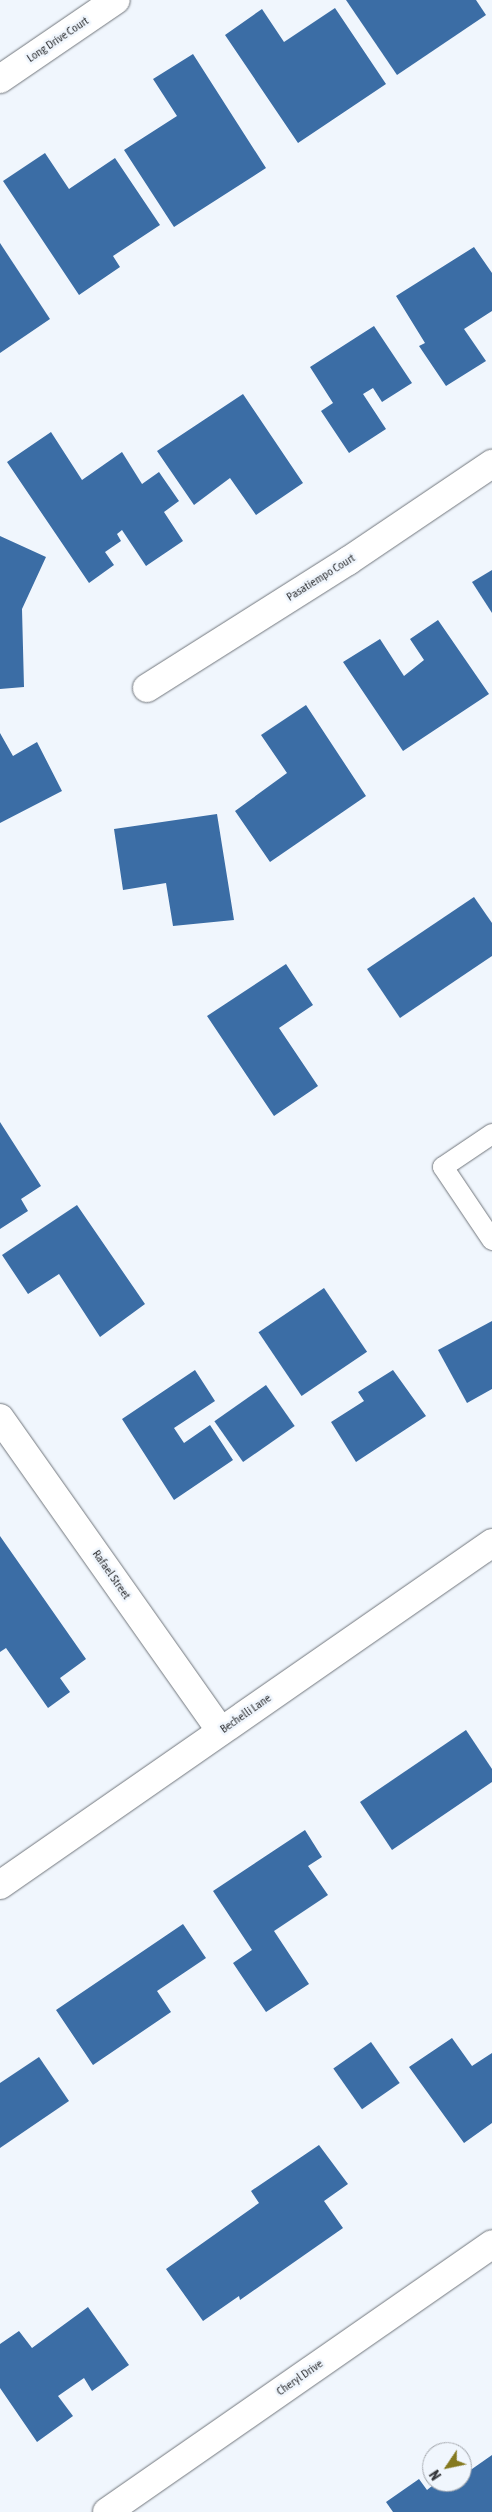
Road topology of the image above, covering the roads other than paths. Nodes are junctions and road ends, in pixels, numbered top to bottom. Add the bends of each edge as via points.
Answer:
1 (116, 0) edge
2 (0, 79) edge
3 (492, 464) edge
4 (146, 688) dead end
5 (492, 1134) edge
6 (492, 1240) edge
7 (0, 1418) edge
8 (492, 1543) edge
9 (221, 1731) junction
10 (0, 1886) edge
11 (492, 2244) edge
12 (107, 2512) edge

1 - 2 street, Long Drive Court
3 - 4 street, Pasatiempo Court via 348,561
5 - 6 lane via 443,1167
7 - 9 street, Rafael Street
8 - 9 street, Bechelli Lane
9 - 10 street, Bechelli Lane
11 - 12 street, Cheryl Drive

